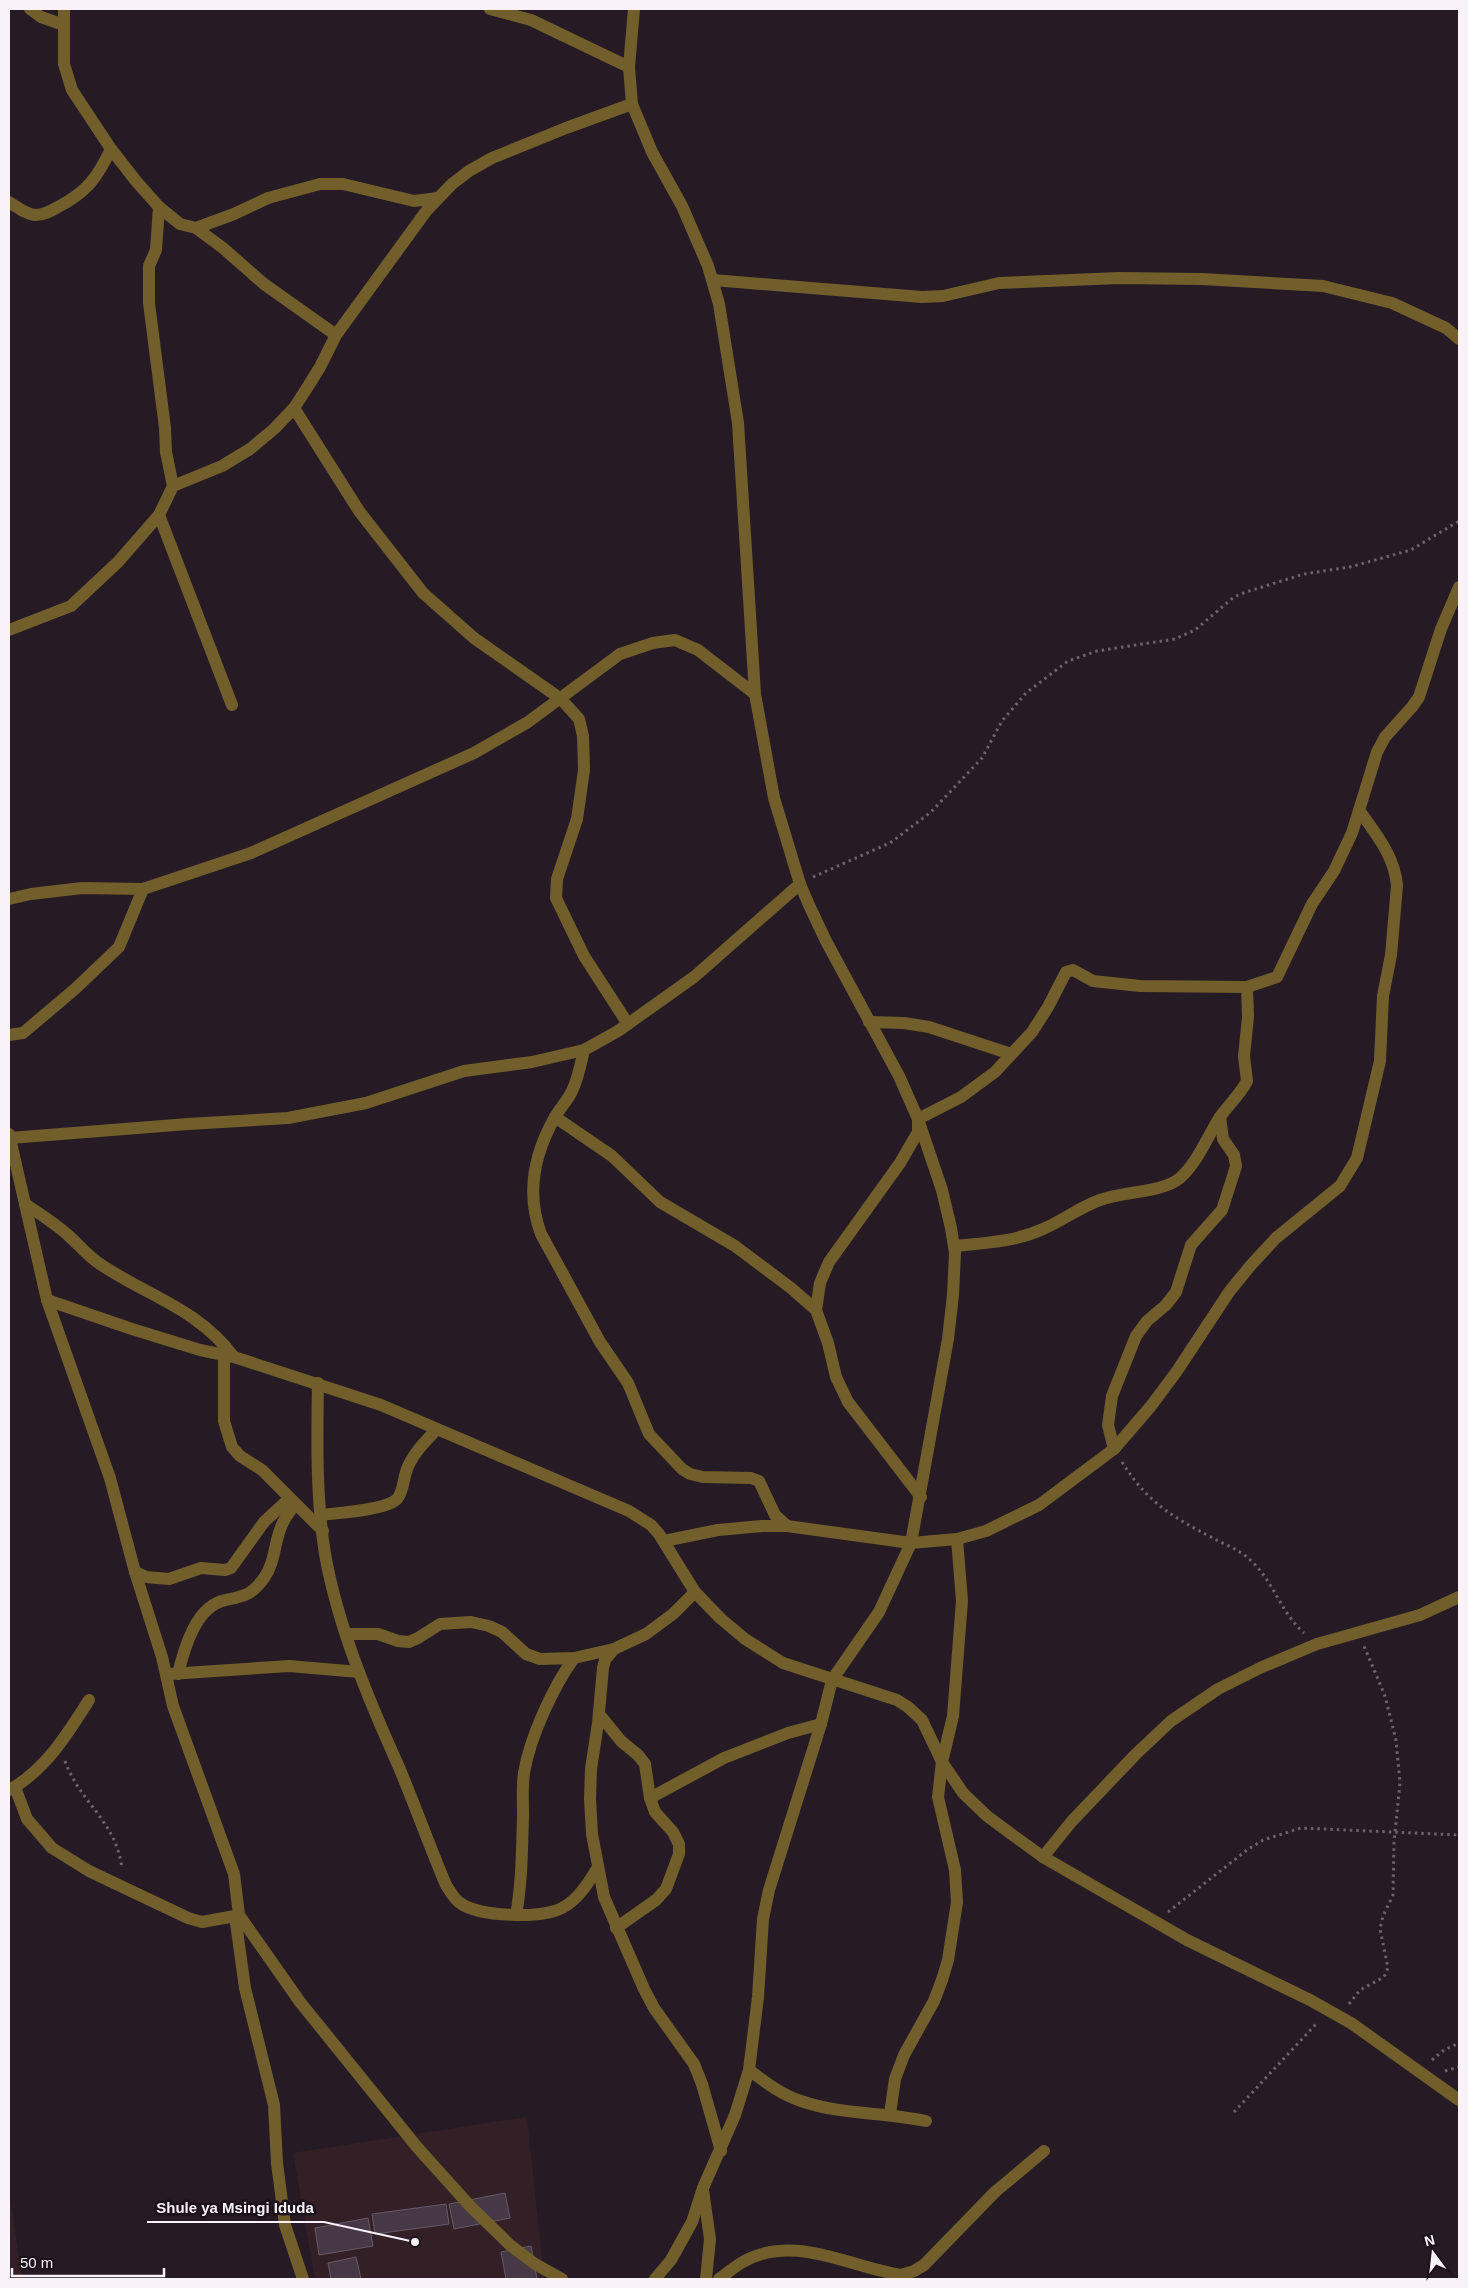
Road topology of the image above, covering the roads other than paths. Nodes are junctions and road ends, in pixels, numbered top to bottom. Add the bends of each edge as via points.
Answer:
1 (30, 9) edge
2 (64, 9) edge
3 (490, 9) edge
4 (634, 9) edge
5 (64, 25) junction
6 (629, 67) junction
7 (632, 104) junction
8 (111, 149) junction
9 (438, 198) junction
10 (9, 202) edge
11 (159, 207) junction
12 (196, 228) junction
13 (713, 280) junction
14 (336, 335) junction
15 (1459, 339) edge
16 (294, 408) junction
17 (173, 486) junction
18 (159, 515) junction
19 (1459, 587) edge
20 (9, 630) edge
21 (755, 694) junction
22 (561, 699) junction
23 (232, 705) dead end
24 (1359, 810) junction
25 (800, 884) junction
26 (143, 889) junction
27 (9, 899) edge
28 (1247, 987) junction
29 (869, 1022) junction
30 (628, 1024) junction
31 (9, 1036) edge
32 (584, 1050) junction
33 (1011, 1054) junction
34 (1220, 1117) junction
35 (555, 1118) junction
36 (918, 1119) junction
37 (9, 1136) edge
38 (26, 1204) junction
39 (954, 1246) junction
40 (47, 1300) junction
41 (816, 1310) junction
42 (230, 1356) junction
43 (318, 1383) junction
44 (438, 1429) junction
45 (1114, 1449) junction
46 (921, 1498) junction
47 (292, 1502) junction
48 (321, 1516) junction
49 (787, 1526) junction
50 (323, 1531) junction
51 (957, 1539) junction
52 (664, 1541) junction
53 (911, 1543) junction
54 (135, 1572) junction
55 (695, 1592) junction
56 (1459, 1597) edge
57 (347, 1634) junction
58 (614, 1649) junction
59 (574, 1658) junction
60 (359, 1672) junction
61 (172, 1674) junction
62 (832, 1680) junction
63 (89, 1700) dead end
64 (599, 1714) junction
65 (821, 1724) junction
66 (942, 1762) junction
67 (12, 1789) edge
68 (650, 1798) junction
69 (1043, 1857) junction
70 (598, 1867) junction
71 (516, 1915) junction
72 (616, 1928) junction
73 (748, 2070) junction
74 (1459, 2100) edge
75 (890, 2114) junction
76 (926, 2121) dead end
77 (721, 2151) junction
78 (1044, 2151) dead end
79 (703, 2188) junction
80 (303, 2279) edge
81 (562, 2279) edge
82 (656, 2279) edge
83 (706, 2279) edge
84 (719, 2279) edge

1 - 5 street via 41,17
2 - 5 street
3 - 6 street via 531,20
4 - 6 street
5 - 8 street via 64,64 72,90
6 - 7 street
7 - 9 street via 492,158 469,171
7 - 13 street via 656,159 682,206
8 - 10 street via 99,174 74,199 36,215
8 - 11 street
9 - 12 street via 414,201 343,184 320,184 268,198
9 - 14 street
11 - 12 street via 180,224
11 - 17 street via 156,250 149,266 149,304
12 - 14 street via 264,284
13 - 15 street via 922,297 943,296 999,283 1119,278 1323,286 1392,304 1446,328
13 - 21 street via 738,424
14 - 16 street
16 - 17 street via 250,449 222,466
16 - 22 street via 359,511 422,593 474,638
17 - 18 street
18 - 20 street via 118,562 71,606
18 - 23 street
19 - 24 street via 1419,697 1385,737 1377,752
21 - 22 street via 698,650 675,640 665,640 620,654
21 - 25 street via 774,798
22 - 26 street via 474,753 251,853
22 - 30 street via 576,714 581,726 584,770 577,819 557,879 556,898 584,956
24 - 28 street via 1345,851 1312,904 1281,971 1274,979
24 - 45 street via 1386,848 1397,876 1397,886 1391,955 1383,996 1380,1061 1356,1158 1340,1186 1276,1238 1250,1265 1157,1399
25 - 29 street
25 - 30 street via 694,977
26 - 27 street via 82,888
26 - 31 street via 119,947 36,1022 23,1032
28 - 33 street via 1122,984 1093,981 1068,970 1032,1032
28 - 34 street via 1244,1056 1248,1080
29 - 33 street via 929,1027
29 - 36 street
30 - 32 street
32 - 35 street via 572,1090
32 - 37 street via 532,1062 464,1070 366,1104 288,1118
33 - 36 street via 972,1090
34 - 39 street via 1190,1168 1173,1183 1100,1200 1029,1234
34 - 45 street via 1222,1140 1234,1155 1236,1166 1233,1176 1222,1210 1191,1245 1176,1292 1147,1320 1136,1336 1112,1396 1108,1425
35 - 41 street via 612,1156 660,1202 736,1246
35 - 49 street via 536,1160 534,1216 600,1342 628,1383 649,1434 690,1474 751,1478 759,1482 775,1515
36 - 39 street via 942,1190
36 - 41 street via 918,1132 900,1164 829,1262 820,1283
37 - 38 street
38 - 40 street
38 - 42 street via 68,1235 98,1263 204,1324 220,1339
39 - 46 street via 948,1339
40 - 42 street via 132,1329
40 - 54 street via 110,1478
41 - 46 street via 836,1377 848,1402
42 - 43 street
42 - 47 street via 223,1381 224,1421 232,1447 262,1470
43 - 44 street
43 - 48 street via 317,1460
44 - 48 street via 416,1453 406,1470 402,1492 392,1502
44 - 52 street via 629,1511 651,1525
45 - 51 street via 1039,1505 986,1531
46 - 53 street
47 - 50 street
47 - 54 street via 264,1522 231,1568 201,1568 169,1579 146,1577
47 - 61 street via 264,1579 244,1597 217,1603 203,1614
48 - 50 street
49 - 52 street via 742,1527
49 - 53 street
50 - 57 street via 331,1579
51 - 53 street
51 - 66 street via 962,1601 953,1716
52 - 55 street
53 - 62 street via 879,1612
54 - 61 street
55 - 58 street via 660,1625
55 - 62 street via 720,1618 783,1663
56 - 69 street via 1420,1614 1317,1644 1218,1689 1171,1721 1136,1754 1072,1821
57 - 59 street via 378,1634 409,1642 440,1624 471,1622 502,1632 526,1654 540,1659
57 - 60 street
58 - 59 street
58 - 64 street via 603,1668
59 - 71 street via 551,1696 528,1755 524,1775 522,1881
60 - 61 street via 289,1666
60 - 71 street via 446,1885 459,1903 475,1910
61 - 81 street via 173,1706 234,1874 238,1915 300,2002 417,2147 510,2245
62 - 65 street
62 - 66 street via 897,1700 908,1707 922,1720
63 - 67 street via 62,1740 32,1774
64 - 68 street via 645,1764
64 - 70 street via 590,1799
65 - 68 street via 724,1758
65 - 73 street via 769,1890 763,1919 758,1997
66 - 69 street via 963,1793 986,1816
66 - 75 street via 938,1797 955,1870 958,1902 955,1924 934,2001 904,2055 895,2079
67 - 80 street via 27,1819 52,1848 89,1871 188,1918 202,1922 235,1916 245,1988 274,2105 276,2163 285,2225
68 - 72 street via 655,1812 673,1832 678,1854 666,1889 656,1900
69 - 74 street via 1187,1940 1342,2018
70 - 71 street via 578,1896 564,1908 546,1914
70 - 72 street via 604,1897
72 - 77 street via 654,2008 694,2064
73 - 75 street via 780,2092 801,2101 827,2108
73 - 77 street
75 - 76 street
77 - 79 street
78 - 84 street via 995,2192 914,2272 901,2275 820,2254 786,2250 756,2256
79 - 82 street via 692,2222 672,2260
79 - 83 street via 710,2227

